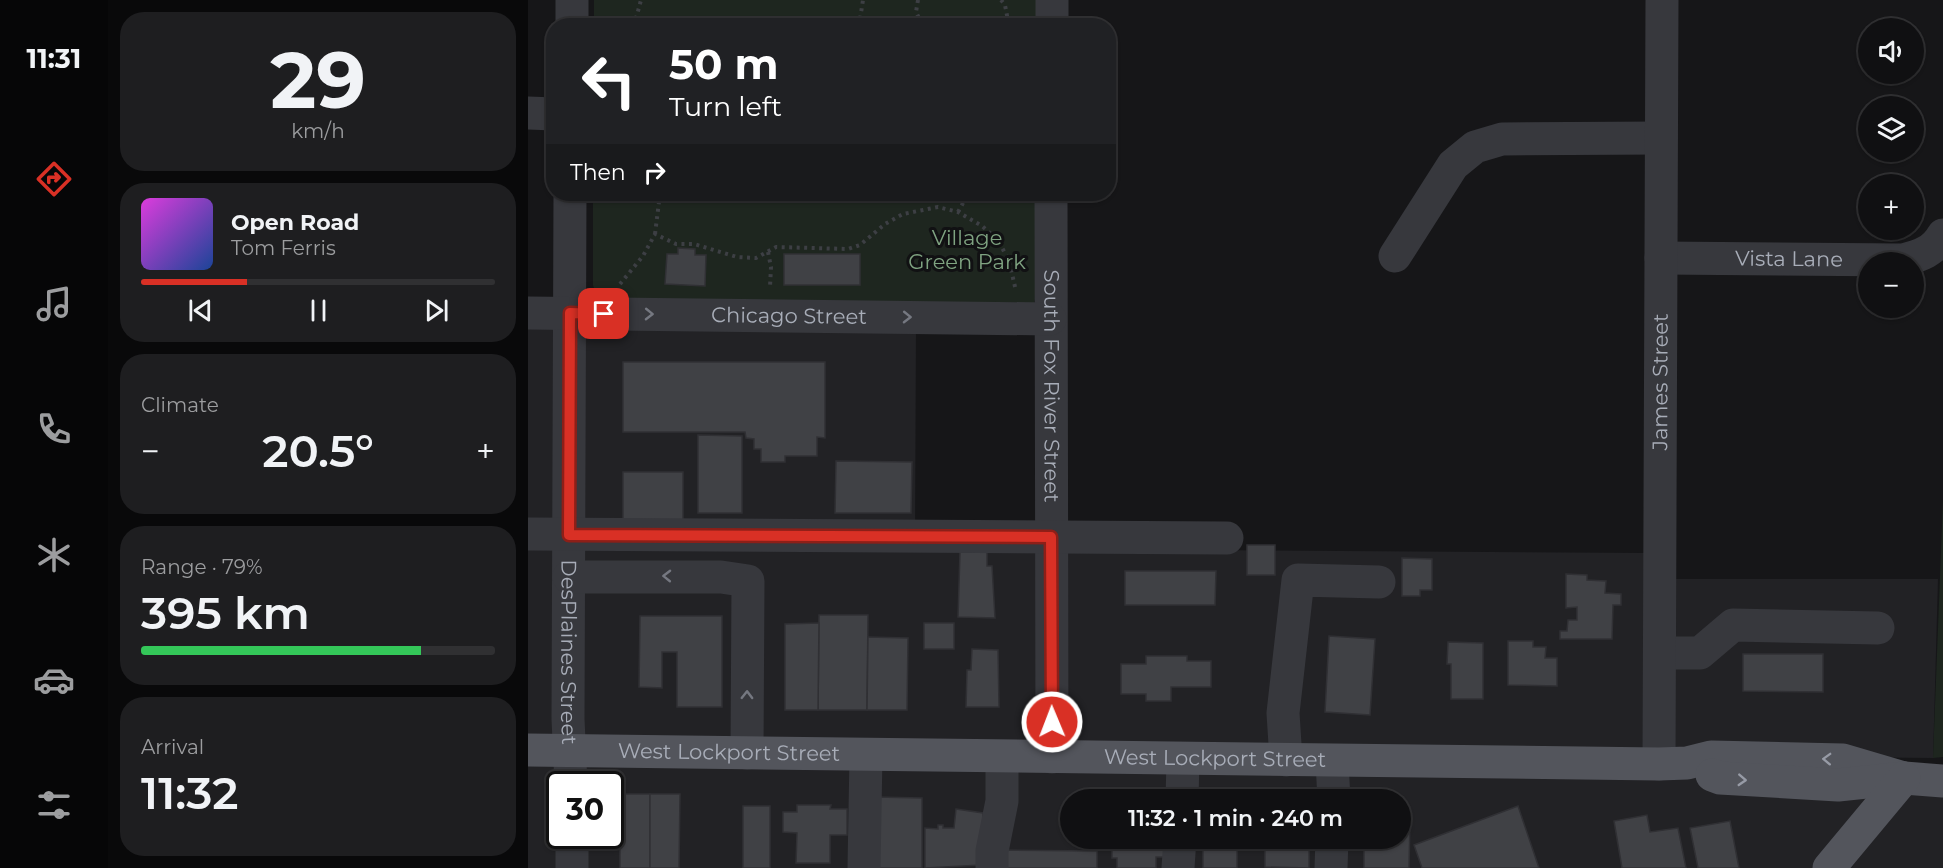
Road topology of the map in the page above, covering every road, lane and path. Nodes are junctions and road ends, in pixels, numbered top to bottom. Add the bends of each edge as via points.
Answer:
1 (572, 0) edge
2 (641, 0) edge
3 (863, 0) edge
4 (918, 0) edge
5 (1001, 0) edge
6 (1052, 0) edge
7 (1662, 0) edge
8 (572, 18) edge
9 (636, 18) edge
10 (860, 18) edge
11 (919, 18) edge
12 (1007, 18) edge
13 (1052, 18) edge
14 (528, 113) edge
15 (546, 114) edge
16 (1662, 138) junction
17 (570, 201) edge
18 (659, 201) edge
19 (964, 201) edge
20 (1051, 201) edge
21 (958, 212) junction
22 (655, 234) junction
23 (1939, 249) edge
24 (1395, 256) dead end
25 (1661, 258) junction
26 (614, 291) dead end
27 (1017, 292) dead end
28 (528, 313) edge
29 (570, 313) junction
30 (1050, 319) junction
31 (528, 534) edge
32 (569, 535) junction
33 (1051, 537) junction
34 (1227, 538) dead end
35 (569, 577) junction
36 (1379, 582) dead end
37 (1878, 628) dead end
38 (1661, 653) junction
39 (528, 750) edge
40 (571, 751) junction
41 (747, 753) junction
42 (866, 754) junction
43 (1002, 757) junction
44 (1052, 757) junction
45 (1183, 759) junction
46 (1286, 760) junction
47 (1332, 761) junction
48 (1673, 763) junction
49 (571, 771) edge
50 (1904, 777) junction
51 (1943, 781) edge
52 (1182, 789) edge
53 (1333, 789) edge
54 (572, 849) edge
55 (1179, 849) edge
56 (1332, 849) edge
57 (572, 868) edge
58 (864, 868) edge
59 (992, 868) edge
60 (1178, 868) edge
61 (1331, 868) edge
62 (1829, 868) edge

1 - 8 street
2 - 9 path
3 - 10 path
4 - 11 path
5 - 12 path
6 - 13 street
7 - 16 street, James Street
14 - 15 street
16 - 24 street via 1502,139 1475,147 1453,165
16 - 25 street, James Street
17 - 29 street, DesPlaines Street
18 - 22 path
19 - 21 path
20 - 30 street, South Fox River Street
21 - 22 path via 938,207 903,214 860,245 848,249 776,247 756,258 737,257 694,244 676,244
21 - 27 path via 998,240 1010,261
22 - 26 path via 643,256
23 - 25 street, Vista Lane via 1903,260
25 - 38 street, James Street
28 - 29 street, Chicago Street
29 -> 30 street, Chicago Street
29 - 32 street, DesPlaines Street
30 - 33 street, South Fox River Street
31 - 32 street
32 - 33 street
32 - 35 street, DesPlaines Street
33 - 34 street
33 - 44 street, South Fox River Street
35 - 40 street, DesPlaines Street
41 -> 35 street via 748,581 721,577
36 - 46 street via 1298,580 1283,712
37 - 38 street via 1733,625 1700,653
38 - 48 street, James Street
39 - 40 main road, West Lockport Street
40 - 41 main road, West Lockport Street
40 - 49 street, DesPlaines Street
41 - 42 main road, West Lockport Street
42 - 43 main road, West Lockport Street
42 - 58 street
43 - 44 main road, West Lockport Street
43 - 59 street via 1002,801
44 - 45 main road, West Lockport Street
45 - 46 main road, West Lockport Street
45 - 52 street
46 - 47 main road, West Lockport Street
47 - 48 main road, West Lockport Street
47 - 53 street
48 - 50 main road, West Lockport Street via 1720,778 1838,785
50 - 51 main road, West Lockport Street
50 - 62 main road
54 - 57 street
55 - 60 street
56 - 61 street

